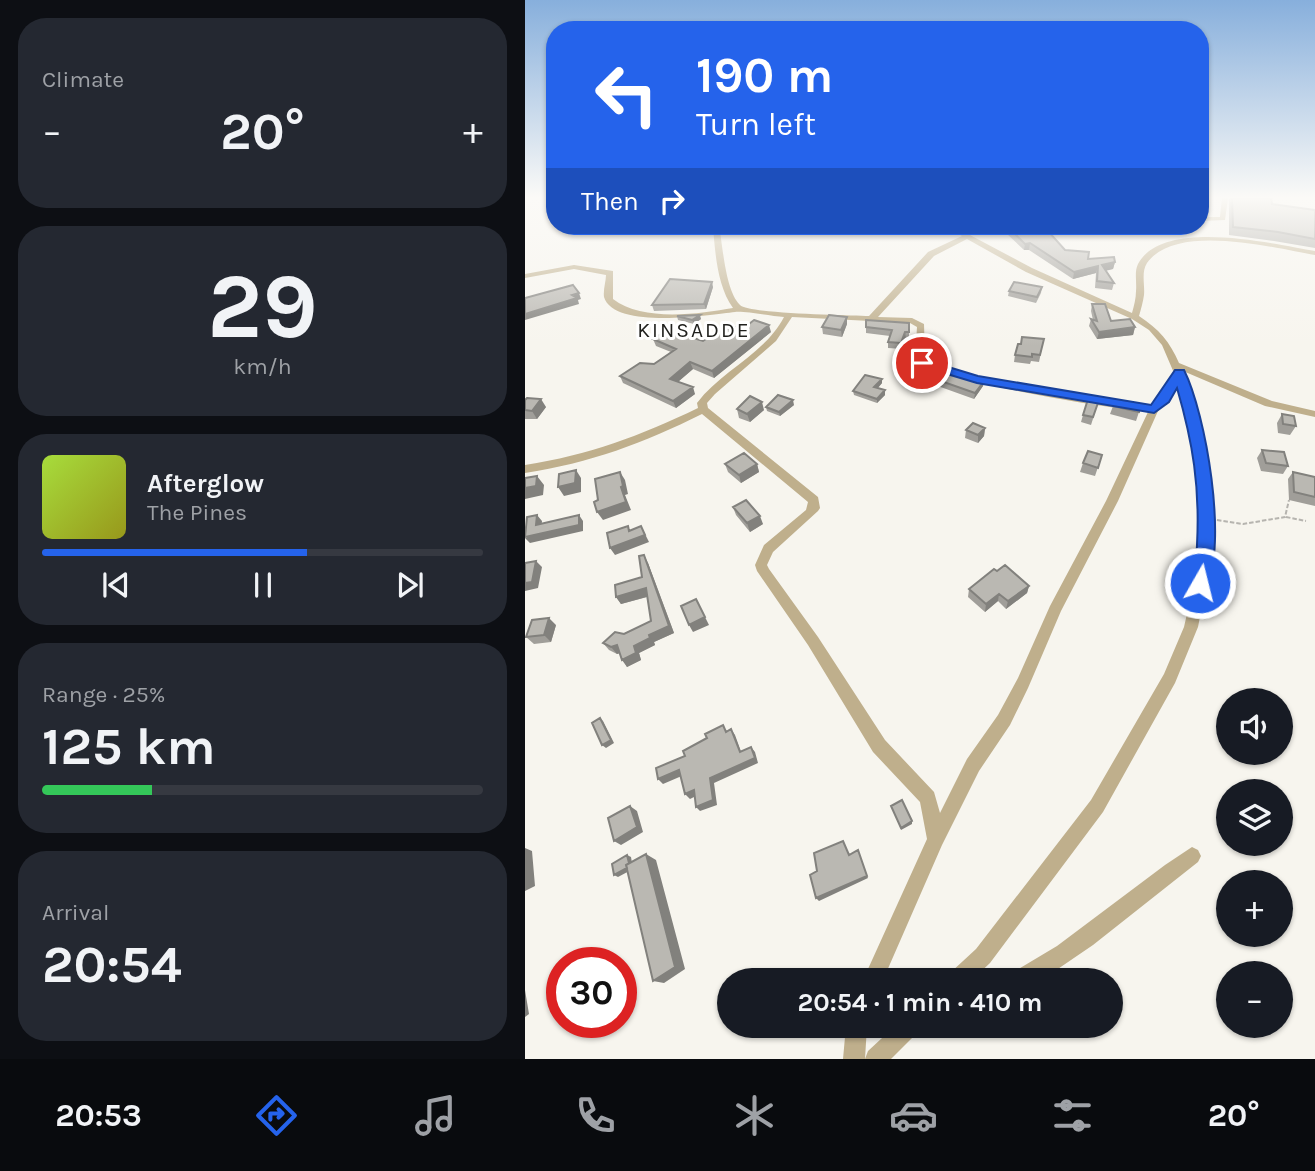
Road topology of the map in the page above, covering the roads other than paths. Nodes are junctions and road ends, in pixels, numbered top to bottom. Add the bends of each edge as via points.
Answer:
1 (720, 247) edge
2 (945, 247) edge
3 (986, 247) edge
4 (1158, 247) edge
5 (1271, 247) edge
6 (1315, 253) edge
7 (525, 276) edge
8 (739, 309) junction
9 (789, 315) junction
10 (1135, 317) junction
11 (872, 318) junction
12 (1178, 369) junction
13 (703, 409) junction
14 (1154, 409) junction
15 (1315, 414) edge
16 (525, 469) edge
17 (936, 839) junction
18 (1192, 856) dead end
19 (878, 968) edge
20 (970, 968) edge
21 (1037, 968) edge
22 (856, 1038) edge
23 (898, 1038) edge
24 (854, 1059) edge
25 (876, 1059) edge

1 - 8 street via 725,276
2 - 11 street via 931,254
3 - 10 street
4 - 10 street via 1141,266
5 - 6 street
7 - 8 street via 574,267 610,273 610,300 642,315
8 - 9 street
9 - 11 street
9 - 13 street via 777,336 707,396
10 - 12 street via 1159,336
11 - 14 street via 919,323 920,359 927,366
12 - 14 street
12 - 15 street via 1259,401
12 - 20 street via 1200,443 1206,519 1205,561 1191,627 1170,678 1097,806
13 - 16 street via 605,454
13 - 17 street via 814,500 810,513 768,549 761,565 879,746 927,798
14 - 17 street via 1024,683 973,765
17 - 19 street
18 - 21 street
22 - 24 street
23 - 25 street

